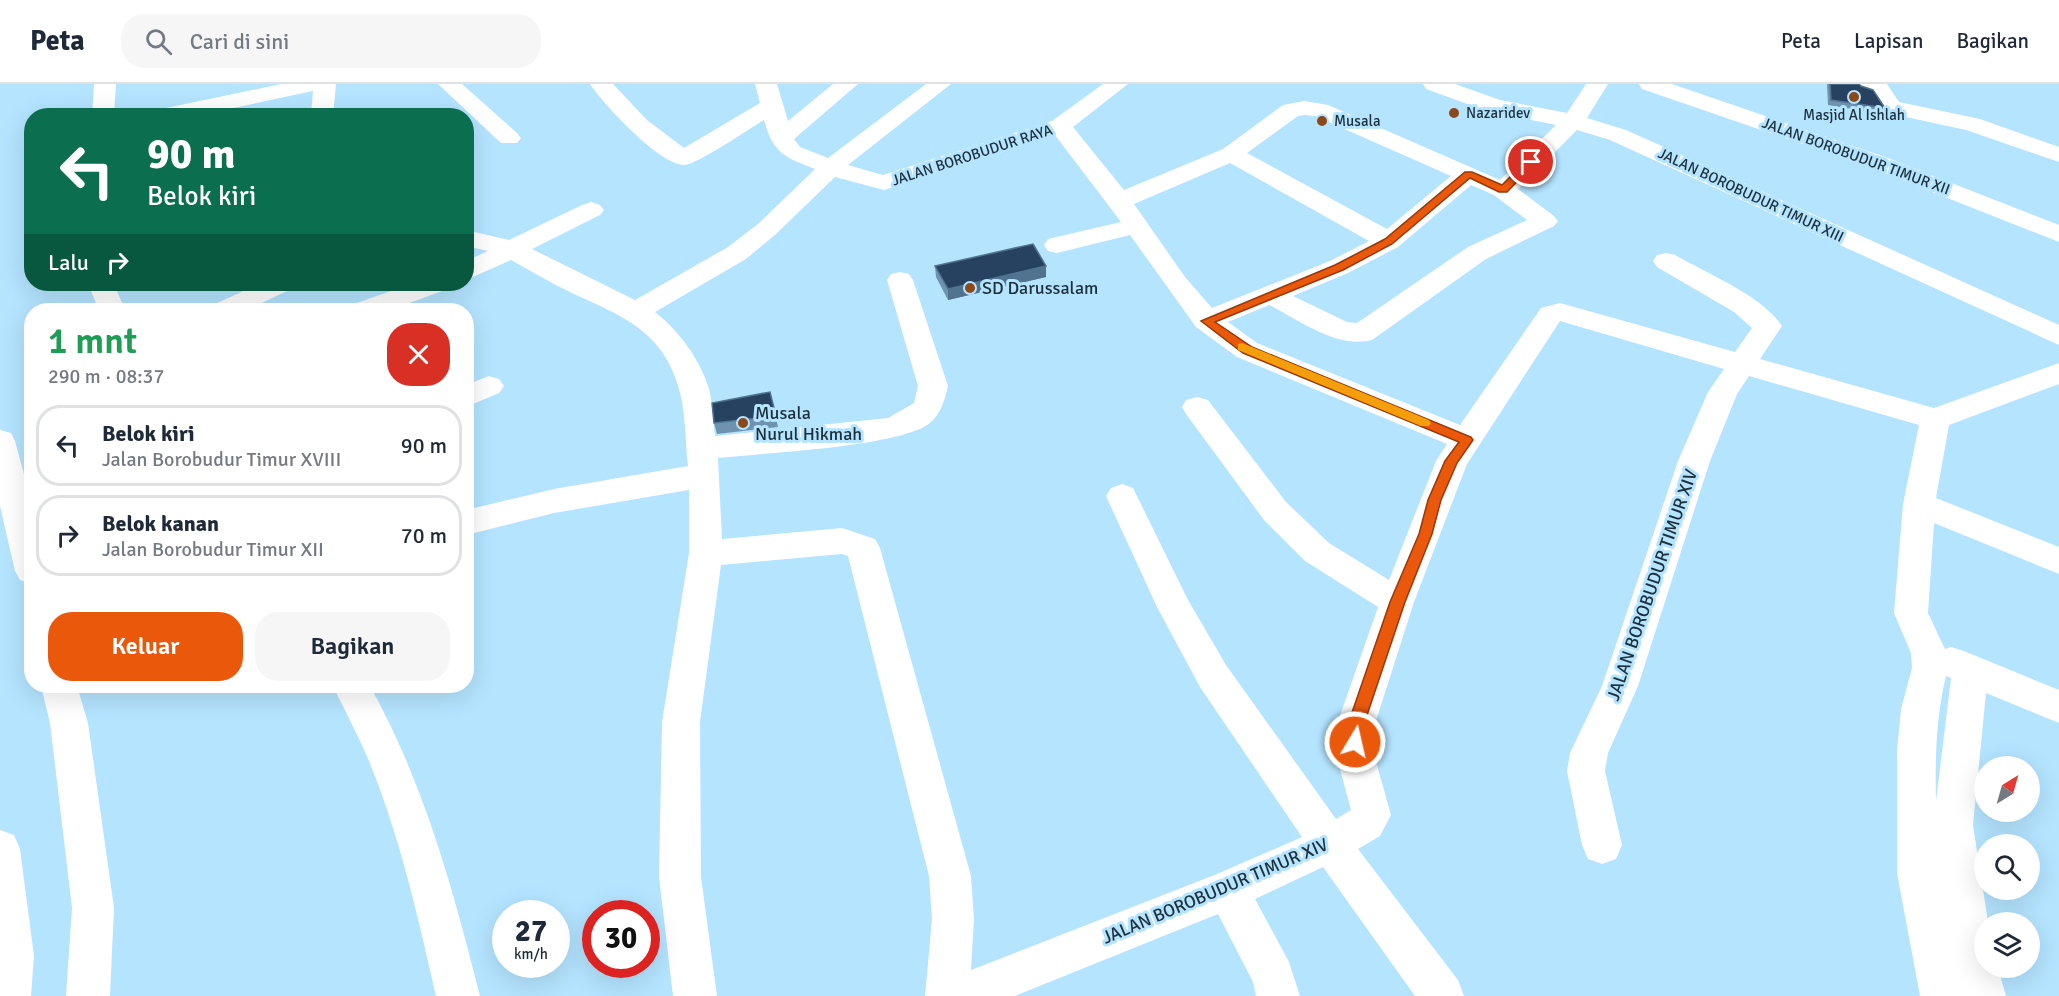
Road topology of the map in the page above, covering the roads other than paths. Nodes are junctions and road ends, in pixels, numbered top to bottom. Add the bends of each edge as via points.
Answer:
1 (105, 84) edge
2 (313, 84) edge
3 (325, 84) edge
4 (448, 84) edge
5 (602, 84) edge
6 (847, 84) edge
7 (940, 84) edge
8 (1117, 84) edge
9 (1597, 84) edge
10 (1650, 84) edge
11 (1866, 84) edge
12 (1448, 86) edge
13 (769, 94) edge
14 (104, 108) edge
15 (199, 108) edge
16 (323, 108) edge
17 (1573, 121) junction
18 (1060, 126) junction
19 (509, 138) dead end
20 (781, 138) junction
21 (1231, 154) junction
22 (2059, 155) edge
23 (831, 167) junction
24 (1469, 174) junction
25 (1503, 190) junction
26 (1120, 201) junction
27 (591, 210) dead end
28 (1137, 226) junction
29 (2059, 234) edge
30 (474, 239) edge
31 (1389, 242) junction
32 (1057, 245) dead end
33 (513, 250) junction
34 (1666, 261) dead end
35 (474, 268) edge
36 (900, 280) dead end
37 (265, 291) edge
38 (417, 291) edge
39 (1272, 296) junction
40 (240, 303) edge
41 (383, 303) edge
42 (636, 311) junction
43 (1206, 321) junction
44 (2059, 336) edge
45 (1740, 364) junction
46 (2059, 373) edge
47 (1197, 406) dead end
48 (1935, 419) junction
49 (1467, 440) junction
50 (0, 441) edge
51 (702, 463) junction
52 (1122, 496) dead end
53 (1919, 504) junction
54 (474, 521) edge
55 (24, 538) edge
56 (706, 553) junction
57 (2059, 561) edge
58 (1397, 602) junction
59 (1929, 653) junction
60 (1970, 670) junction
61 (61, 693) edge
62 (354, 693) edge
63 (2059, 706) edge
64 (1330, 844) junction
65 (1602, 845) dead end
66 (0, 849) edge
67 (1228, 890) junction
68 (9, 996) edge
69 (88, 996) edge
70 (458, 996) edge
71 (695, 996) edge
72 (948, 996) edge
73 (961, 996) edge
74 (1278, 996) edge
75 (1442, 996) edge
76 (1942, 996) edge
77 (1984, 996) edge

1 - 14 main road
2 - 15 main road
3 - 16 main road
4 - 19 main road
5 - 13 main road via 630,118 684,158
6 - 20 main road
7 - 23 main road
8 - 18 main road, JALAN BOROBUDUR RAYA
9 - 17 main road
10 - 29 main road, JALAN BOROBUDUR TIMUR XII via 1877,162
11 - 22 main road via 1879,88 1891,107 1972,124
12 - 17 main road, JALAN BOROBUDUR TIMUR XIII via 1495,106
13 - 20 main road
17 - 25 main road
17 - 44 main road, JALAN BOROBUDUR TIMUR XIII via 1618,135
18 - 23 main road, JALAN BOROBUDUR RAYA via 884,183
18 - 26 main road
20 - 23 main road via 792,152
21 - 24 main road via 1291,110 1304,108 1320,110
21 - 26 main road
21 - 31 main road
23 - 42 main road via 767,229 736,253
24 - 25 main road
24 - 31 main road
25 - 39 main road via 1545,221 1477,253 1362,333 1341,330
26 - 28 main road
27 - 33 main road
28 - 32 main road
28 - 43 main road
30 - 33 main road
31 - 39 main road
33 - 35 main road
33 - 42 main road
34 - 45 main road via 1744,306 1768,326
36 - 51 main road via 933,387 930,404 918,417 891,428
37 - 40 main road
38 - 41 main road
39 - 43 main road
42 - 51 main road via 661,331 680,356 694,389
43 - 49 main road via 1247,350
45 - 48 main road, JALAN BOROBUDUR TIMUR XIV
45 - 49 main road, JALAN BOROBUDUR TIMUR XIV via 1556,312
45 - 65 main road, JALAN BOROBUDUR TIMUR XIV via 1723,392 1694,461 1620,686 1589,753 1587,771
46 - 48 main road
47 - 58 main road via 1275,511 1317,552
48 - 53 main road
49 - 58 main road, JALAN BOROBUDUR TIMUR XIV via 1452,461 1435,500 1426,534
50 - 55 main road
51 - 54 main road
51 - 56 main road
52 - 64 main road via 1174,607 1213,676
53 - 57 main road
53 - 59 main road via 1911,613
56 - 71 main road via 681,722 680,878
56 - 72 main road via 842,541 863,548 950,876 953,919
58 - 64 main road, JALAN BOROBUDUR TIMUR XIV via 1355,727 1356,758 1371,815 1366,823
59 - 60 main road
59 - 76 main road via 1916,750 1917,873
60 - 63 main road
60 - 77 main road via 1953,825 1970,945
61 - 69 main road via 69,723 93,908
62 - 70 main road via 393,771 428,871
64 - 67 main road, JALAN BOROBUDUR TIMUR XIV
64 - 75 main road
66 - 68 main road via 13,956
67 - 73 main road, JALAN BOROBUDUR TIMUR XIV
67 - 74 main road via 1274,977

